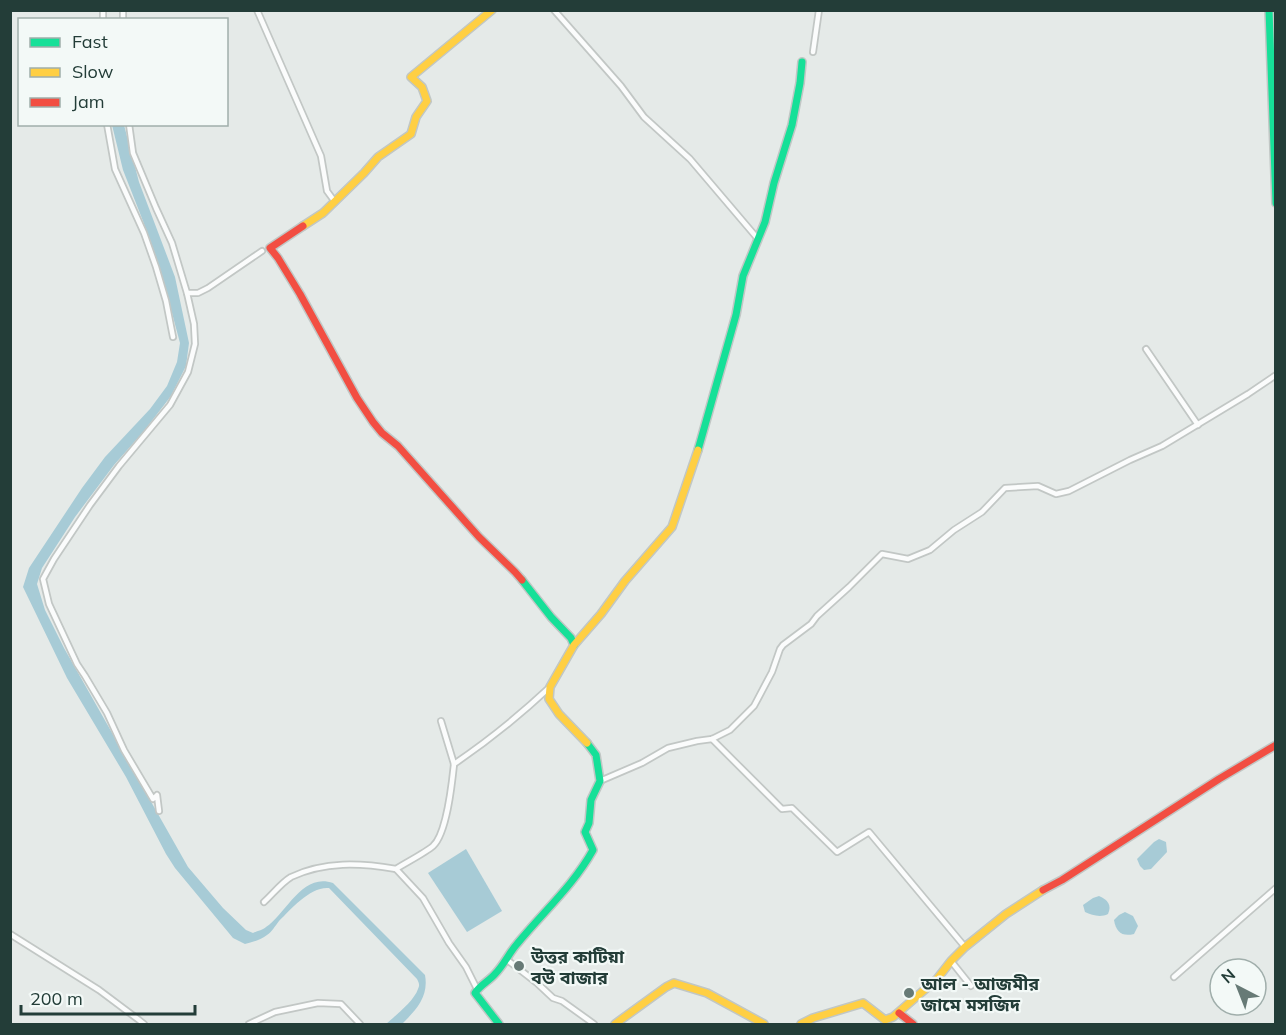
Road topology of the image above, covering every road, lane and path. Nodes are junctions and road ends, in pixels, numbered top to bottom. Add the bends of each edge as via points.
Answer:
1 (257, 10) edge
2 (492, 10) edge
3 (554, 10) edge
4 (819, 10) edge
5 (1269, 10) edge
6 (813, 52) dead end
7 (802, 62) dead end
8 (107, 126) edge
9 (129, 126) edge
10 (335, 202) junction
11 (1275, 203) edge
12 (758, 239) junction
13 (262, 250) dead end
14 (187, 293) junction
15 (173, 337) dead end
16 (1146, 349) dead end
17 (1275, 375) edge
18 (1198, 425) junction
19 (574, 645) junction
20 (550, 687) junction
21 (441, 721) dead end
22 (712, 739) junction
23 (1275, 745) edge
24 (454, 764) junction
25 (600, 782) junction
26 (159, 811) dead end
27 (396, 868) junction
28 (1275, 888) edge
29 (264, 902) dead end
30 (10, 934) edge
31 (965, 947) junction
32 (506, 959) junction
33 (951, 961) junction
34 (1174, 977) dead end
35 (971, 986) dead end
36 (477, 989) junction
37 (899, 1013) junction
38 (144, 1024) edge
39 (249, 1024) edge
40 (360, 1024) edge
41 (499, 1024) edge
42 (594, 1024) edge
43 (615, 1024) edge
44 (764, 1024) edge
45 (801, 1024) edge
46 (913, 1024) edge

1 - 10 street via 321,156 327,191
2 - 10 main road via 411,77 425,90 427,101 411,134 378,157
3 - 12 street via 644,117 690,159
4 - 6 street
5 - 11 main road
7 - 12 main road via 792,125
8 - 15 street via 115,169 156,267
9 - 14 street via 133,153 172,243
10 - 19 main road via 270,248 374,423 515,572
12 - 19 main road via 743,276 703,436 672,527
13 - 14 street via 208,288
14 - 26 street via 195,344 188,372 170,405 90,505 43,579 49,604 77,664 153,799 157,795
16 - 18 street
17 - 18 street
18 - 22 street via 1069,490 1056,494 1038,486 1005,488 982,512 930,550 908,559 882,554 812,624 783,645 754,706 730,730
19 - 20 main road
20 - 24 street via 483,745
20 - 25 main road via 549,699 559,714 596,755
21 - 24 street
22 - 25 street via 668,748
22 - 31 street via 782,809 792,808 837,852 868,832
23 - 31 main road via 1034,895
24 - 27 street via 452,791 440,835 433,846
25 - 32 main road via 591,800 590,823 585,832 593,850 585,867
27 - 29 street via 363,864 324,866 290,878
27 - 36 street via 423,898
28 - 34 street
30 - 38 street via 99,990
31 - 33 main road
32 - 36 main road
32 - 42 street via 553,998
33 - 35 street
33 - 37 main road via 938,980
36 - 41 main road via 475,993
37 - 45 main road via 885,1020 863,1003
37 - 46 main road
39 - 40 street via 275,1012 318,1003 341,1004
43 - 44 main road via 674,983 707,993

